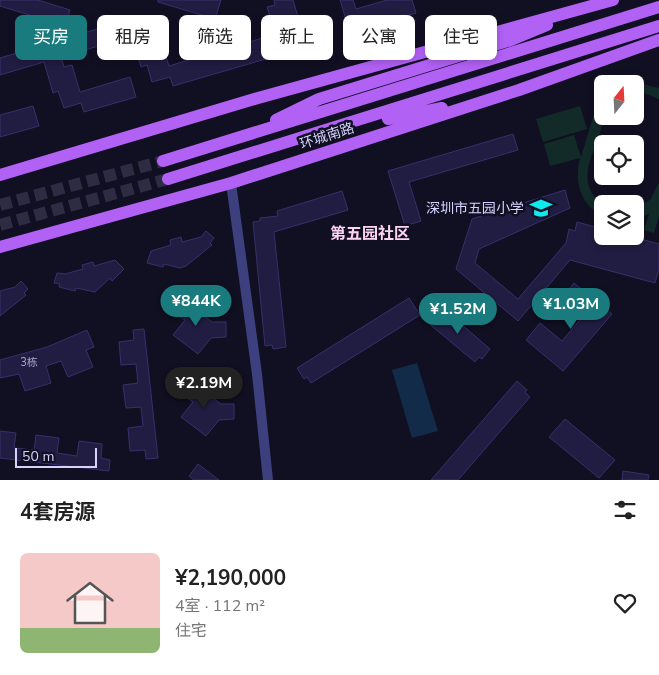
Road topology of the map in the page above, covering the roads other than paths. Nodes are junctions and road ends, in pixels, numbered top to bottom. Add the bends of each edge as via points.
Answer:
1 (612, 0) edge
2 (593, 6) junction
3 (659, 7) edge
4 (659, 26) edge
5 (659, 40) edge
6 (519, 90) junction
7 (241, 138) junction
8 (298, 140) junction
9 (163, 161) tunnel mouth
10 (0, 175) edge
11 (168, 179) tunnel mouth
12 (231, 183) junction
13 (0, 247) edge
14 (268, 480) edge

1 - 2 main road
2 - 7 main road via 511,40 319,98
2 - 10 main road via 258,98
3 - 7 main road, 环城南路
4 - 8 main road, 环城南路
5 - 6 main road, 环城南路
6 - 8 main road
6 - 12 main road, 环城南路
7 - 9 main road, 环城南路
8 - 11 main road, 环城南路
12 - 13 main road, 环城南路
12 - 14 street

